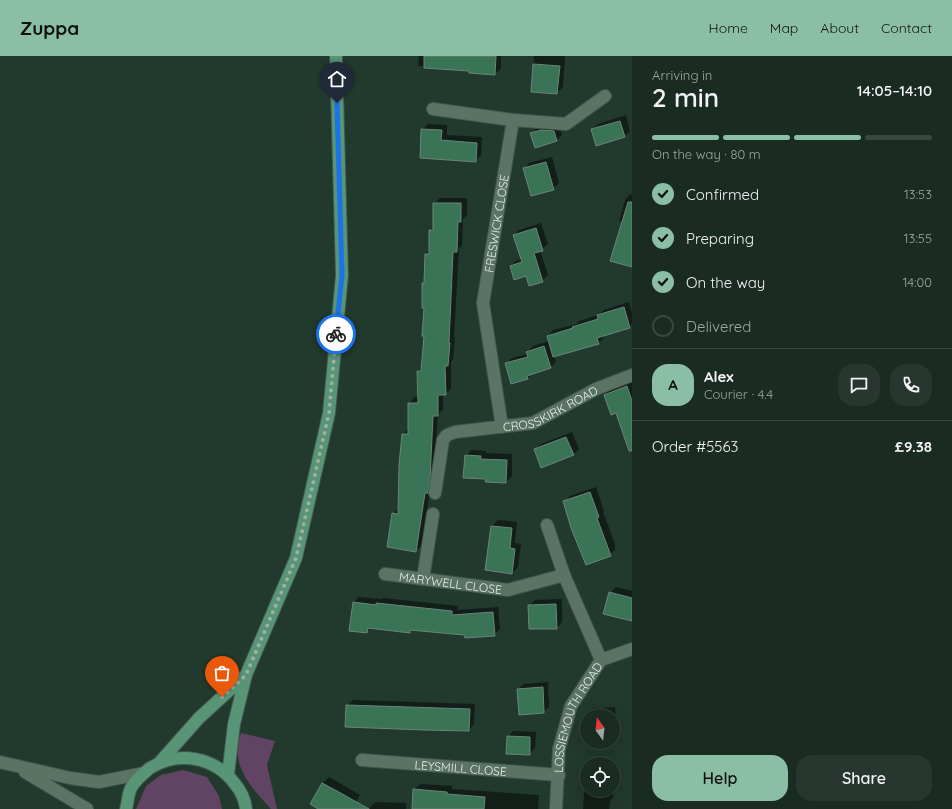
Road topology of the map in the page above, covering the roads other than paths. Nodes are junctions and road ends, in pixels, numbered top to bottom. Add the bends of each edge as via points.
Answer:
1 (336, 56) edge
2 (605, 96) dead end
3 (433, 109) dead end
4 (513, 120) junction
5 (632, 375) edge
6 (502, 427) junction
7 (436, 493) dead end
8 (432, 514) dead end
9 (547, 525) dead end
10 (385, 574) dead end
11 (564, 574) junction
12 (423, 579) junction
13 (632, 649) edge
14 (601, 660) junction
15 (246, 675) junction
16 (362, 760) dead end
17 (0, 762) edge
18 (160, 762) junction
19 (17, 767) junction
20 (144, 773) junction
21 (228, 775) junction
22 (559, 775) junction
23 (87, 809) edge
24 (126, 809) edge
25 (246, 809) edge
26 (556, 809) edge

1 - 15 main road via 342,275 329,413 296,558
2 - 4 street via 566,124
3 - 4 street
4 - 6 street, FRESWICK CLOSE via 483,303
5 - 6 street, CROSSKIRK ROAD via 596,389 533,424
6 - 7 street, CROSSKIRK ROAD via 447,435 443,440
8 - 12 street
9 - 11 street
10 - 12 street, MARYWELL CLOSE
11 - 12 street, MARYWELL CLOSE via 508,590
11 - 14 street
13 - 14 street, LOSSIEMOUTH ROAD
14 - 22 street, LOSSIEMOUTH ROAD via 571,706 560,749
15 - 18 main road via 199,718
15 - 21 main road via 234,724
16 - 22 street, LEYSMILL CLOSE
17 - 19 street
18 - 20 main road
18 - 21 main road via 196,758 214,764
19 - 20 street via 99,782
19 - 23 street
20 - 24 main road via 131,787
21 - 25 main road via 239,789
22 - 26 street, LOSSIEMOUTH ROAD

